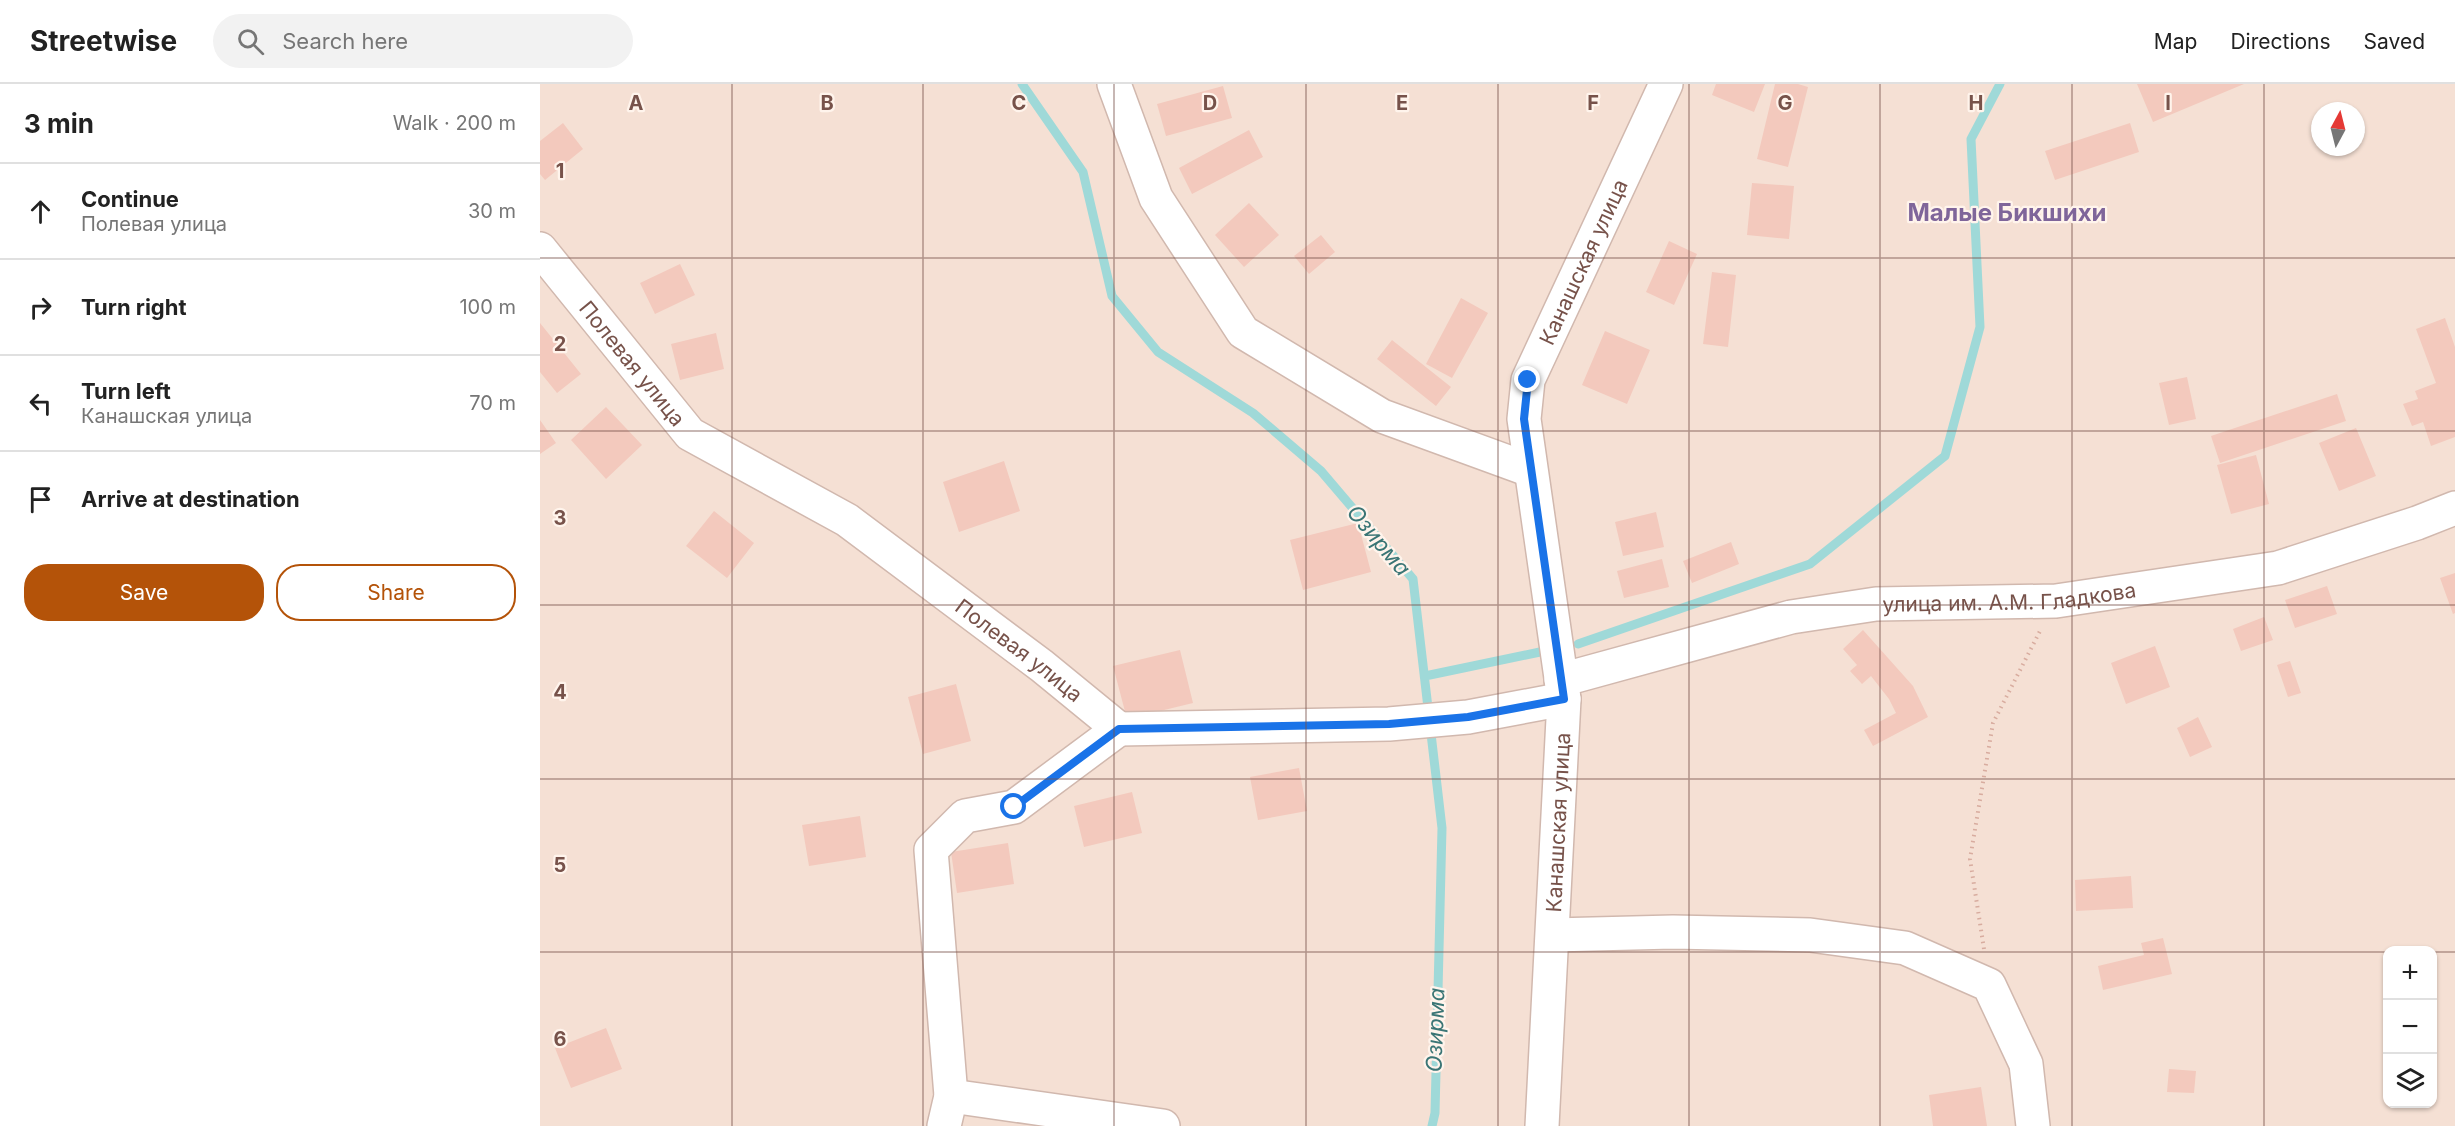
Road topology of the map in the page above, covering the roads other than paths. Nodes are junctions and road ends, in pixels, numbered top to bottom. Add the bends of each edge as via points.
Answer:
1 (1114, 84) edge
2 (1666, 84) edge
3 (540, 249) edge
4 (1530, 470) junction
5 (2455, 508) edge
6 (1563, 689) junction
7 (1119, 729) junction
8 (1553, 935) junction
9 (947, 1111) edge
10 (1163, 1126) edge
11 (1542, 1126) edge
12 (2033, 1126) edge

1 - 4 street via 1156,198 1242,332 1382,416
2 - 4 street, Канашская улица via 1528,380 1524,419
3 - 7 street, Полевая улица via 690,434 847,520 1042,666
4 - 6 street, Канашская улица
5 - 6 street, улица им. А.М. Гладкова via 2278,568 2056,601 1876,604 1791,617
6 - 7 street, улица им. А.М. Гладкова via 1468,717 1389,724
6 - 8 street, Канашская улица
7 - 9 street via 1014,807 965,816 931,850
8 - 11 street, Канашская улица
8 - 12 street via 1810,935 1905,948 1989,985 2026,1064
9 - 10 street

